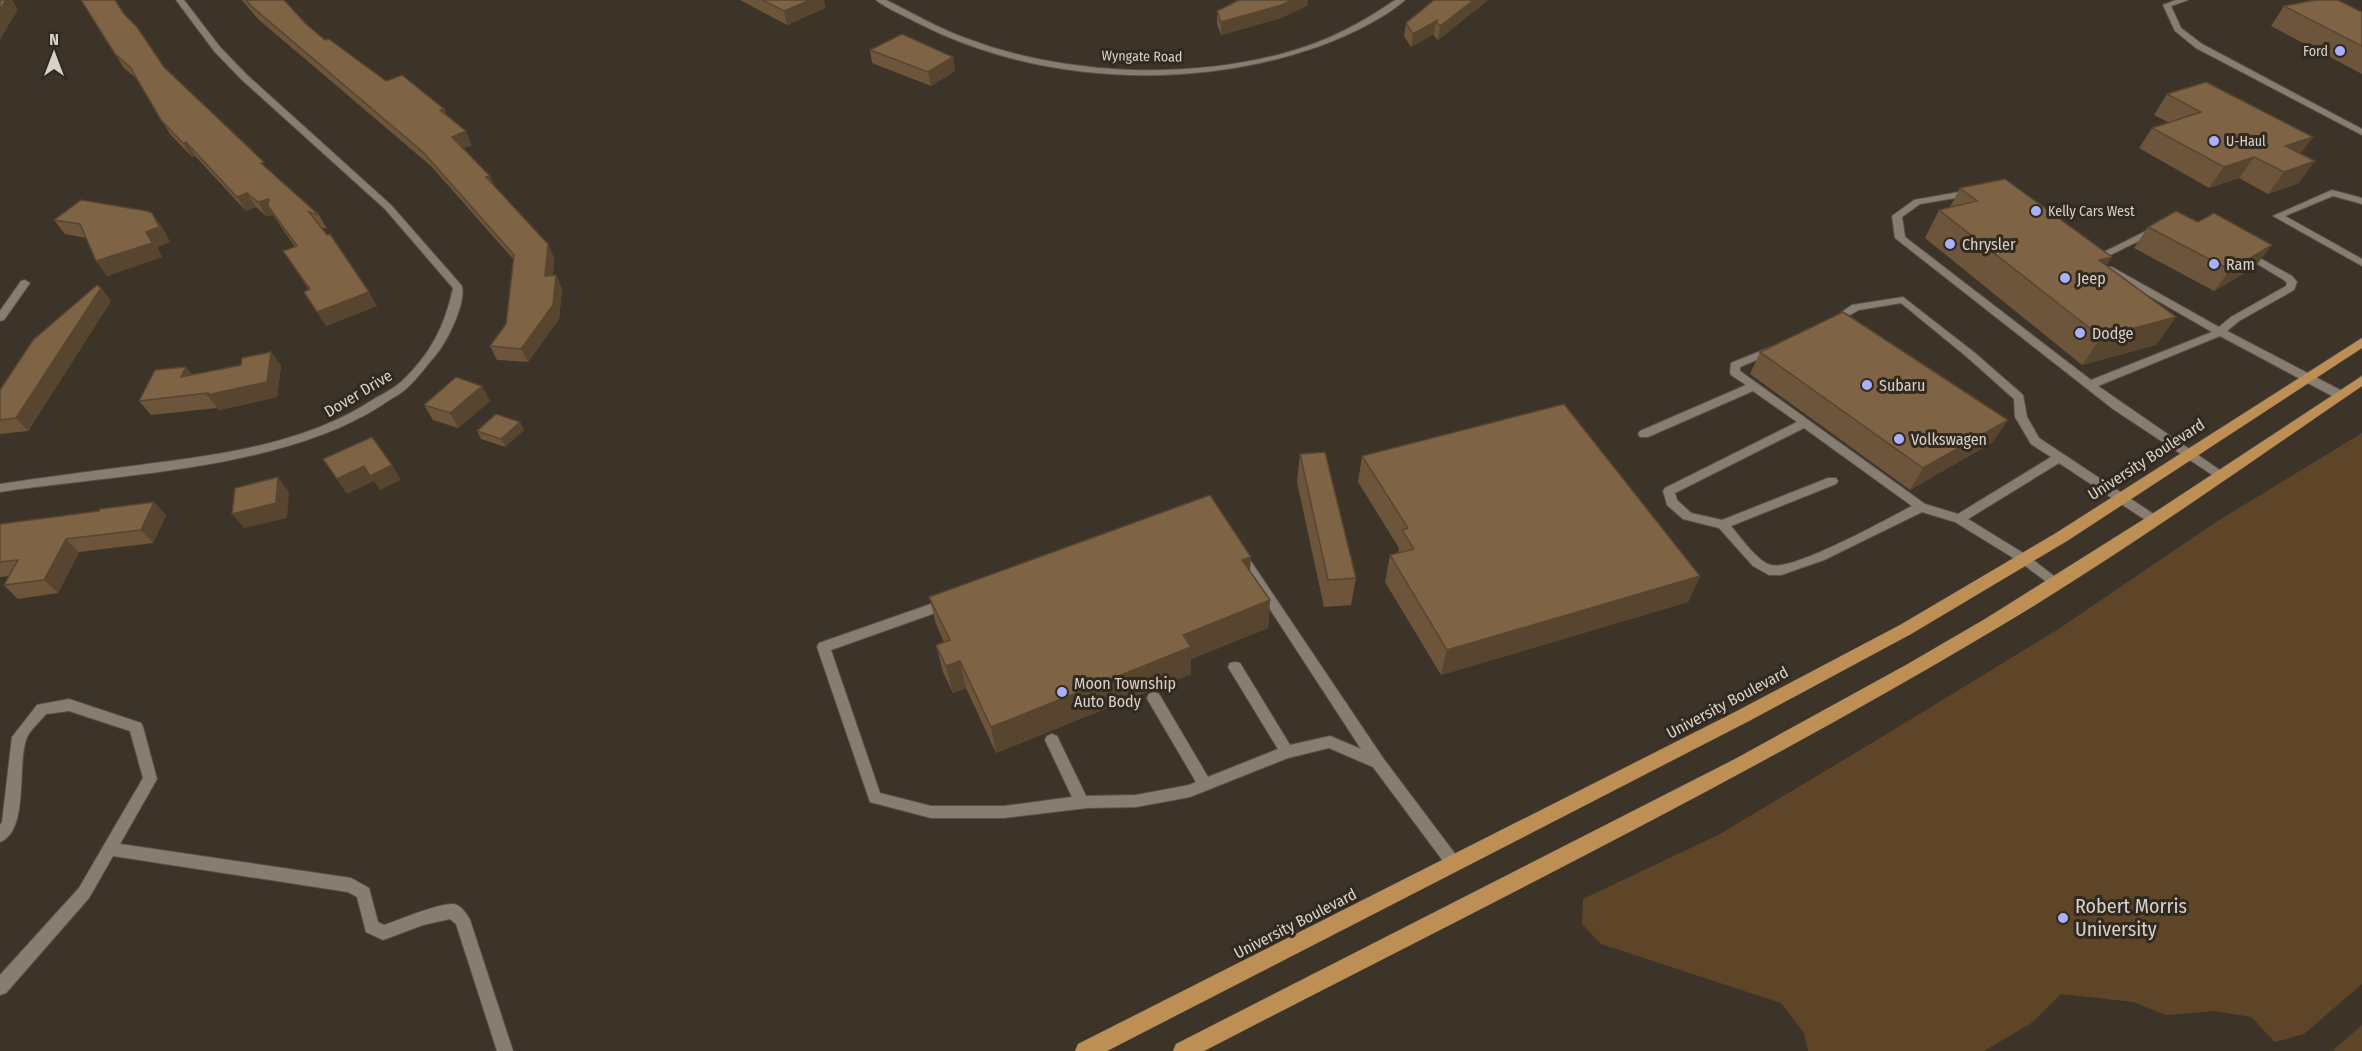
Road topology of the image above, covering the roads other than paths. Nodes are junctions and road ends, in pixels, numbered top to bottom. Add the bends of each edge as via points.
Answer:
1 (180, 0) edge
2 (880, 0) edge
3 (1401, 0) edge
4 (2184, 0) edge
5 (2362, 132) edge
6 (1981, 192) edge
7 (2362, 201) edge
8 (2163, 226) edge
9 (2242, 251) edge
10 (2085, 253) edge
11 (2095, 259) junction
12 (2362, 263) edge
13 (25, 283) dead end
14 (0, 318) edge
15 (1825, 326) edge
16 (2220, 332) junction
17 (2362, 342) edge
18 (1785, 344) edge
19 (2308, 377) junction
20 (2362, 380) edge
21 (2090, 385) junction
22 (1754, 386) junction
23 (2340, 395) junction
24 (1805, 423) junction
25 (1644, 434) dead end
26 (2188, 455) junction
27 (2060, 457) junction
28 (2222, 475) junction
29 (1832, 481) dead end
30 (0, 488) edge
31 (2122, 498) junction
32 (1921, 507) junction
33 (1959, 519) junction
34 (2154, 520) junction
35 (1723, 525) junction
36 (1236, 549) edge
37 (2024, 559) junction
38 (2055, 584) junction
39 (956, 600) edge
40 (1235, 667) dead end
41 (1154, 698) dead end
42 (1052, 740) dead end
43 (1287, 752) junction
44 (1379, 764) junction
45 (1204, 785) junction
46 (1082, 803) junction
47 (0, 835) edge
48 (109, 849) junction
49 (1454, 864) junction
50 (0, 987) edge
51 (505, 1051) edge
52 (1085, 1051) edge
53 (1183, 1051) edge

1 - 30 street, Dover Drive via 244,77 387,207 458,288 452,317 421,369 393,394 321,432 263,450
2 - 3 street, Wyngate Road via 964,41 1017,56 1092,68 1164,72 1238,65 1289,54 1331,40
4 - 5 street via 2167,5 2178,29 2199,46
6 - 21 street via 1917,202 1897,216 1900,238
7 - 12 street via 2332,193 2278,216
8 - 11 street
9 - 16 street via 2292,282 2290,288 2235,319
10 - 11 street
11 - 16 street
13 - 14 street
15 - 27 street via 1856,307 1903,300 2019,398 2021,417 2036,441
16 - 19 street
16 - 21 street
17 - 19 main road, University Boulevard
18 - 22 street via 1735,365 1735,372
19 - 23 street
19 - 26 main road, University Boulevard
20 - 23 main road
21 - 26 street
22 - 24 street
22 - 25 street
23 - 28 main road
24 - 32 street
24 - 35 street via 1669,491 1671,502 1688,516
26 - 28 street
26 - 31 main road, University Boulevard
27 - 31 street
27 - 33 street
28 - 34 main road
29 - 35 street
31 - 34 street
31 - 37 main road, University Boulevard
32 - 33 street
32 - 35 street via 1782,571 1769,570 1758,563
33 - 37 street
34 - 38 main road
36 - 44 street
37 - 38 street
37 - 49 main road, University Boulevard via 1717,731
38 - 53 main road via 1912,670 1751,759
39 - 46 street via 824,647 875,798 931,812 1004,812
40 - 43 street
41 - 45 street
42 - 46 street
43 - 44 street via 1330,742
43 - 45 street
44 - 49 street
45 - 46 street via 1136,801
47 - 48 street via 9,825 19,736 42,709 69,705 136,727 150,779
48 - 50 street via 84,892
48 - 51 street via 351,885 364,892 371,927 384,933 453,911 462,920
49 - 52 main road, University Boulevard

